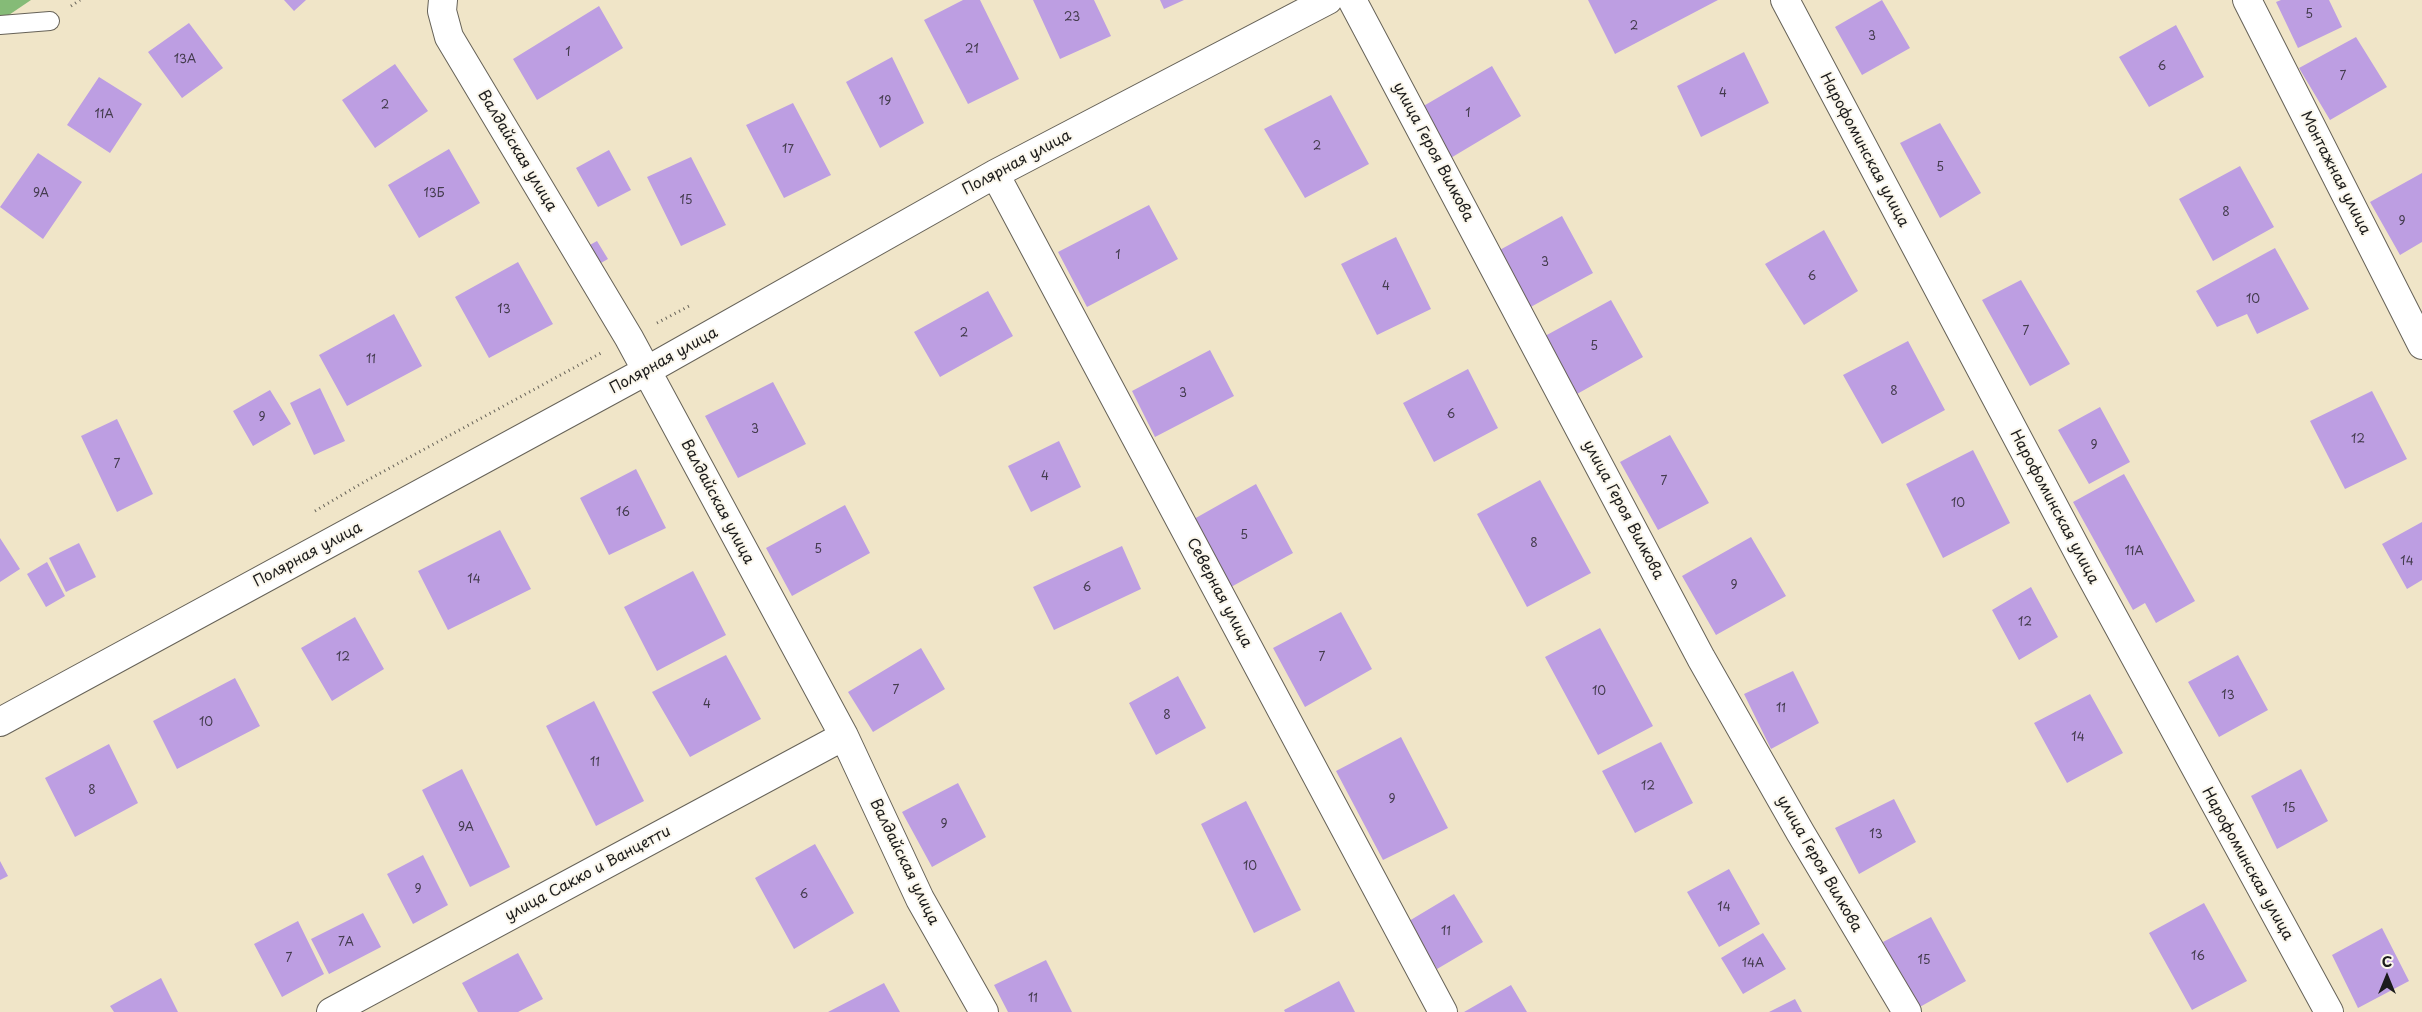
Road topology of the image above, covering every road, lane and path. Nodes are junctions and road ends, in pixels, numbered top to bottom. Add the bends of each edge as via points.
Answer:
1 (443, 0) edge
2 (1328, 0) edge
3 (1352, 0) edge
4 (1785, 0) edge
5 (2248, 0) edge
6 (50, 21) dead end
7 (0, 25) edge
8 (996, 174) junction
9 (2422, 346) edge
10 (646, 371) junction
11 (0, 722) edge
12 (844, 736) junction
13 (332, 1012) edge
14 (984, 1012) edge
15 (1443, 1012) edge
16 (1907, 1012) edge
17 (2329, 1012) edge

1 - 10 street, Валдайская улица via 442,11 449,38
2 - 8 street, Полярная улица
3 - 16 street, улица Героя Вилкова via 1701,658
4 - 17 street, Нарофоминская улица via 2077,550
5 - 9 street, Монтажная улица
6 - 7 lane
8 - 10 street, Полярная улица
8 - 15 street, Северная улица
10 - 11 street, Полярная улица
10 - 12 street, Валдайская улица
12 - 13 street, улица Сакко и Ванцетти
12 - 14 street, Валдайская улица via 920,899

